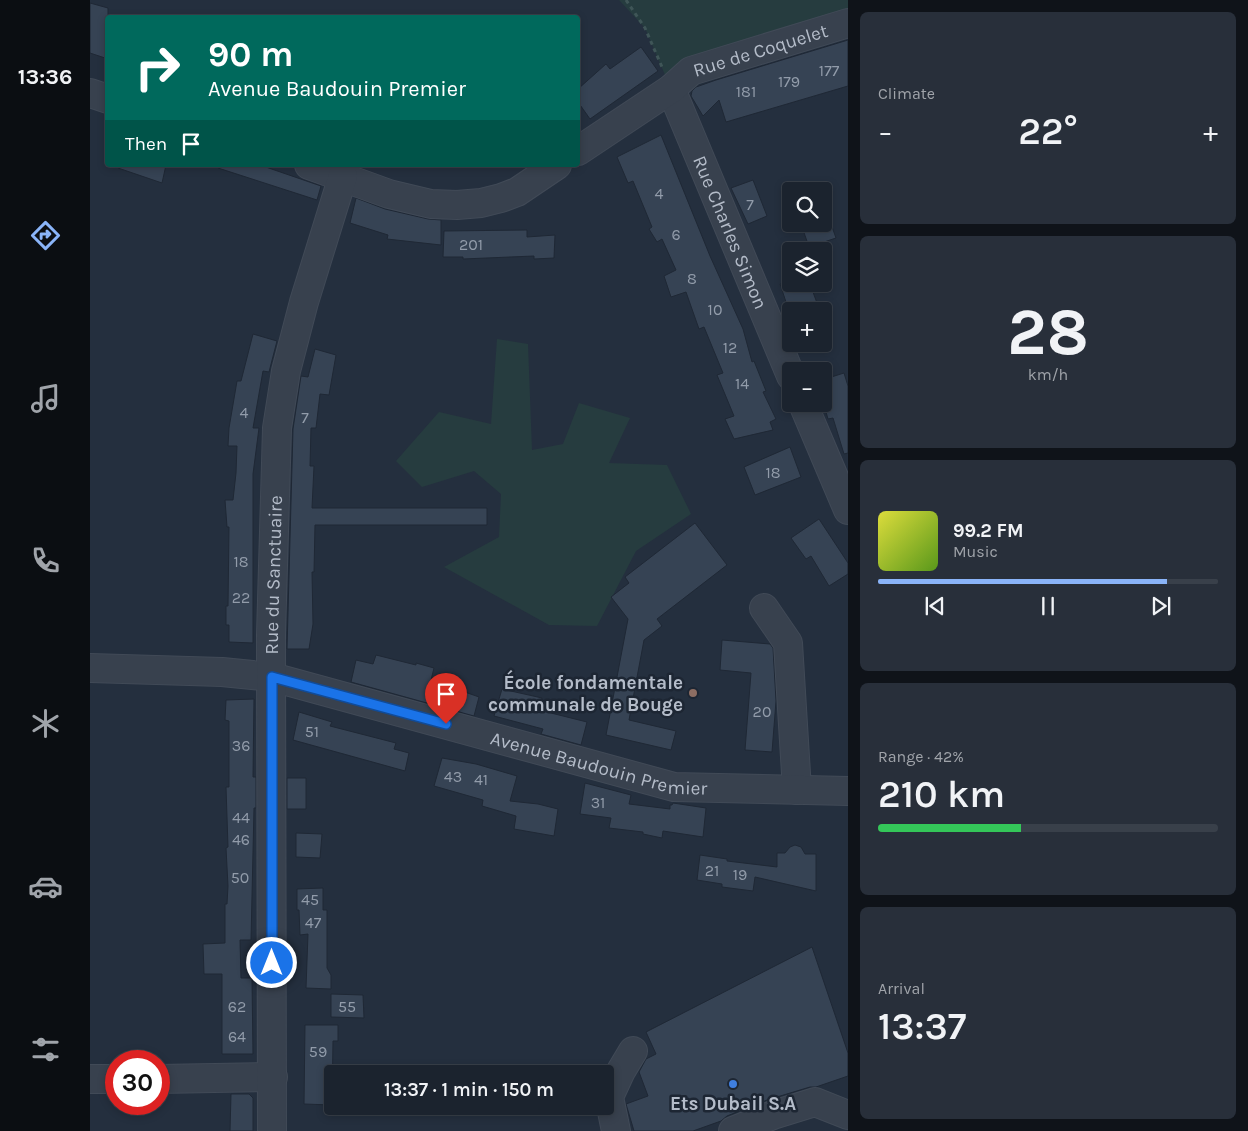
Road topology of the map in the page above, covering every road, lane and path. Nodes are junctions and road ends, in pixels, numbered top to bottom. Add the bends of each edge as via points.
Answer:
1 (626, 0) edge
2 (848, 23) edge
3 (671, 89) junction
4 (90, 93) edge
5 (105, 98) edge
6 (580, 150) edge
7 (315, 167) edge
8 (554, 167) edge
9 (343, 176) junction
10 (785, 362) edge
11 (806, 412) edge
12 (848, 510) edge
13 (764, 608) dead end
14 (90, 668) edge
15 (272, 677) junction
16 (797, 790) junction
17 (848, 791) edge
18 (634, 1051) dead end
19 (273, 1077) junction
20 (105, 1079) edge
21 (170, 1079) edge
22 (90, 1080) edge
23 (848, 1115) edge
24 (272, 1131) edge
25 (616, 1131) edge
26 (733, 1131) edge

1 - 3 path via 645,28
2 - 3 street, Rue de Coquelet via 690,71
3 - 6 street, Rue de Coquelet
3 - 10 street, Rue Charles Simon
4 - 5 street
7 - 9 street
8 - 9 street via 517,192 457,205 431,204 389,194
9 - 15 street, Rue du Sanctuaire via 288,362 277,428
11 - 12 street
13 - 16 street via 788,643
14 - 15 street, Avenue Baudouin Premier via 222,672
15 - 16 street, Avenue Baudouin Premier via 674,787
15 - 19 street, Rue du Sanctuaire
16 - 17 street, Avenue Baudouin Premier
18 - 25 street via 609,1097
19 - 21 street
19 - 24 street, Rue du Sanctuaire
20 - 22 street
23 - 26 street via 815,1102

